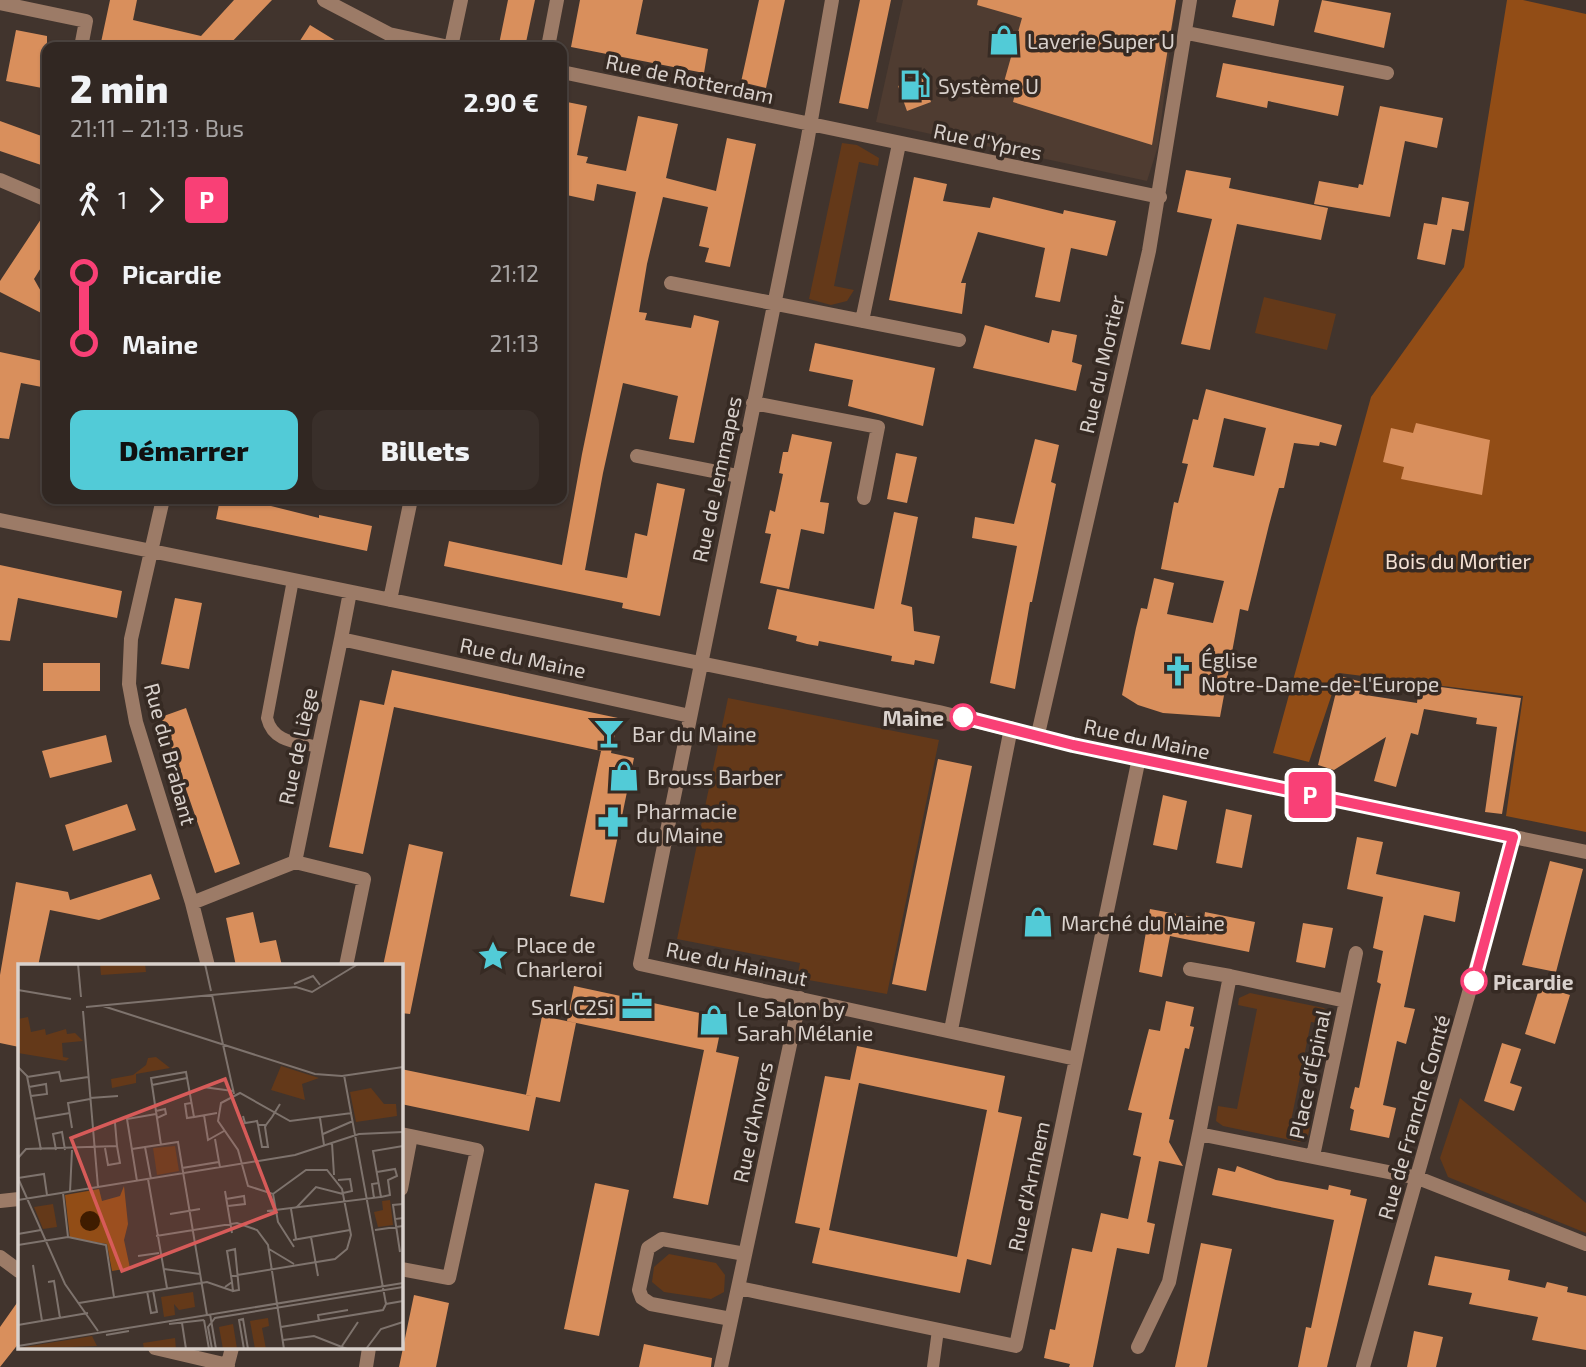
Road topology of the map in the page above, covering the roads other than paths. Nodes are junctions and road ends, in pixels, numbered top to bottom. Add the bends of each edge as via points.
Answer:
1 (324, 0) edge
2 (461, 0) edge
3 (557, 0) edge
4 (832, 0) edge
5 (1190, 0) edge
6 (0, 3) edge
7 (1187, 33) junction
8 (82, 42) dead end
9 (427, 42) edge
10 (451, 42) edge
11 (549, 42) edge
12 (567, 73) edge
13 (1387, 73) dead end
14 (809, 126) junction
15 (899, 144) junction
16 (0, 180) edge
17 (1160, 197) junction
18 (42, 198) edge
19 (671, 283) dead end
20 (774, 303) junction
21 (862, 321) junction
22 (958, 340) dead end
23 (753, 402) junction
24 (637, 456) dead end
25 (738, 476) junction
26 (864, 498) dead end
27 (162, 504) edge
28 (410, 504) edge
29 (0, 520) edge
30 (151, 551) junction
31 (293, 580) junction
32 (350, 592) junction
33 (390, 600) junction
34 (341, 639) junction
35 (699, 663) junction
36 (690, 716) junction
37 (1011, 729) junction
38 (1038, 734) junction
39 (319, 747) junction
40 (1139, 758) junction
41 (1513, 837) junction
42 (1586, 852) edge
43 (295, 862) junction
44 (192, 903) junction
45 (1356, 953) dead end
46 (207, 964) edge
47 (346, 964) edge
48 (1190, 969) dead end
49 (1230, 976) junction
50 (800, 998) junction
51 (1346, 1000) junction
52 (951, 1030) junction
53 (1076, 1059) junction
54 (1199, 1134) junction
55 (406, 1135) edge
56 (1313, 1156) junction
57 (402, 1178) edge
58 (1418, 1178) junction
59 (18, 1199) edge
60 (0, 1201) edge
61 (1586, 1244) edge
62 (745, 1254) junction
63 (0, 1257) edge
64 (402, 1269) edge
65 (18, 1270) edge
66 (739, 1288) junction
67 (731, 1319) junction
68 (938, 1330) junction
69 (1138, 1348) dead end
70 (163, 1350) edge
71 (228, 1366) edge
72 (721, 1367) edge
73 (933, 1367) edge
74 (1363, 1367) edge

1 - 9 street via 389,34
2 - 10 street
3 - 11 street
4 - 14 street, Rue de Jemmapes
5 - 7 street, Rue du Mortier
6 - 8 street via 86,21
7 - 13 street
7 - 17 street, Rue du Mortier
12 - 14 street, Rue de Rotterdam
14 - 15 street, Rue d'Ypres
14 - 20 street, Rue de Jemmapes
15 - 17 street, Rue d'Ypres
15 - 21 street
16 - 18 street
17 - 38 street, Rue du Mortier
19 - 20 street
20 - 21 street
20 - 23 street, Rue de Jemmapes
21 - 22 street
23 - 25 street, Rue de Jemmapes
23 - 26 street via 878,427
24 - 25 street
25 - 35 street, Rue de Jemmapes
27 - 30 street, Rue du Brabant
28 - 33 street
29 - 30 street, Rue du Maine
30 - 31 street, Rue du Maine
30 - 44 street, Rue du Brabant via 131,639 129,684 136,722
31 - 32 street, Rue du Maine
31 - 39 lane via 267,718 270,731 280,738
32 - 33 street, Rue du Maine
32 - 34 street
33 - 35 street, Rue du Maine
34 - 36 street, Rue du Maine
34 - 39 street, Rue de Liège
35 - 36 street
35 - 37 street, Rue du Maine
36 - 50 street, Rue du Hainaut via 640,964
37 - 38 street, Rue du Maine
37 - 52 street
38 - 40 street, Rue du Maine
39 - 43 street, Rue de Liège
40 - 41 street, Rue du Maine
40 - 53 street, Rue d'Arnhem
41 - 42 street, Rue du Maine
41 - 58 street, Rue de Franche Comté
43 - 44 street
43 - 47 street via 364,879
44 - 46 street, Rue du Brabant
45 - 51 street, Place d'Épinal
48 - 49 street, Place d'Épinal
49 - 51 street, Place d'Épinal
49 - 54 street
50 - 52 street, Rue du Hainaut
50 - 62 street, Rue d'Anvers
51 - 56 street, Place d'Épinal
52 - 53 street, Rue du Hainaut
53 - 68 street, Rue d'Arnhem via 1016,1346
54 - 56 street, Place d'Épinal
54 - 69 street via 1169,1282
55 - 57 street
55 - 64 street via 477,1150 449,1278
56 - 58 street, Place d'Épinal
58 - 61 street, Place d'Épinal
58 - 74 street, Rue de Franche Comté
59 - 60 street
62 - 66 street, Rue d'Anvers
62 - 67 street via 662,1239 648,1248 643,1269 639,1290 651,1304
63 - 65 street
66 - 67 street, Rue d'Anvers
66 - 68 street, Rue d'Arnhem
67 - 72 street, Rue d'Anvers
68 - 73 lane
70 - 71 street

